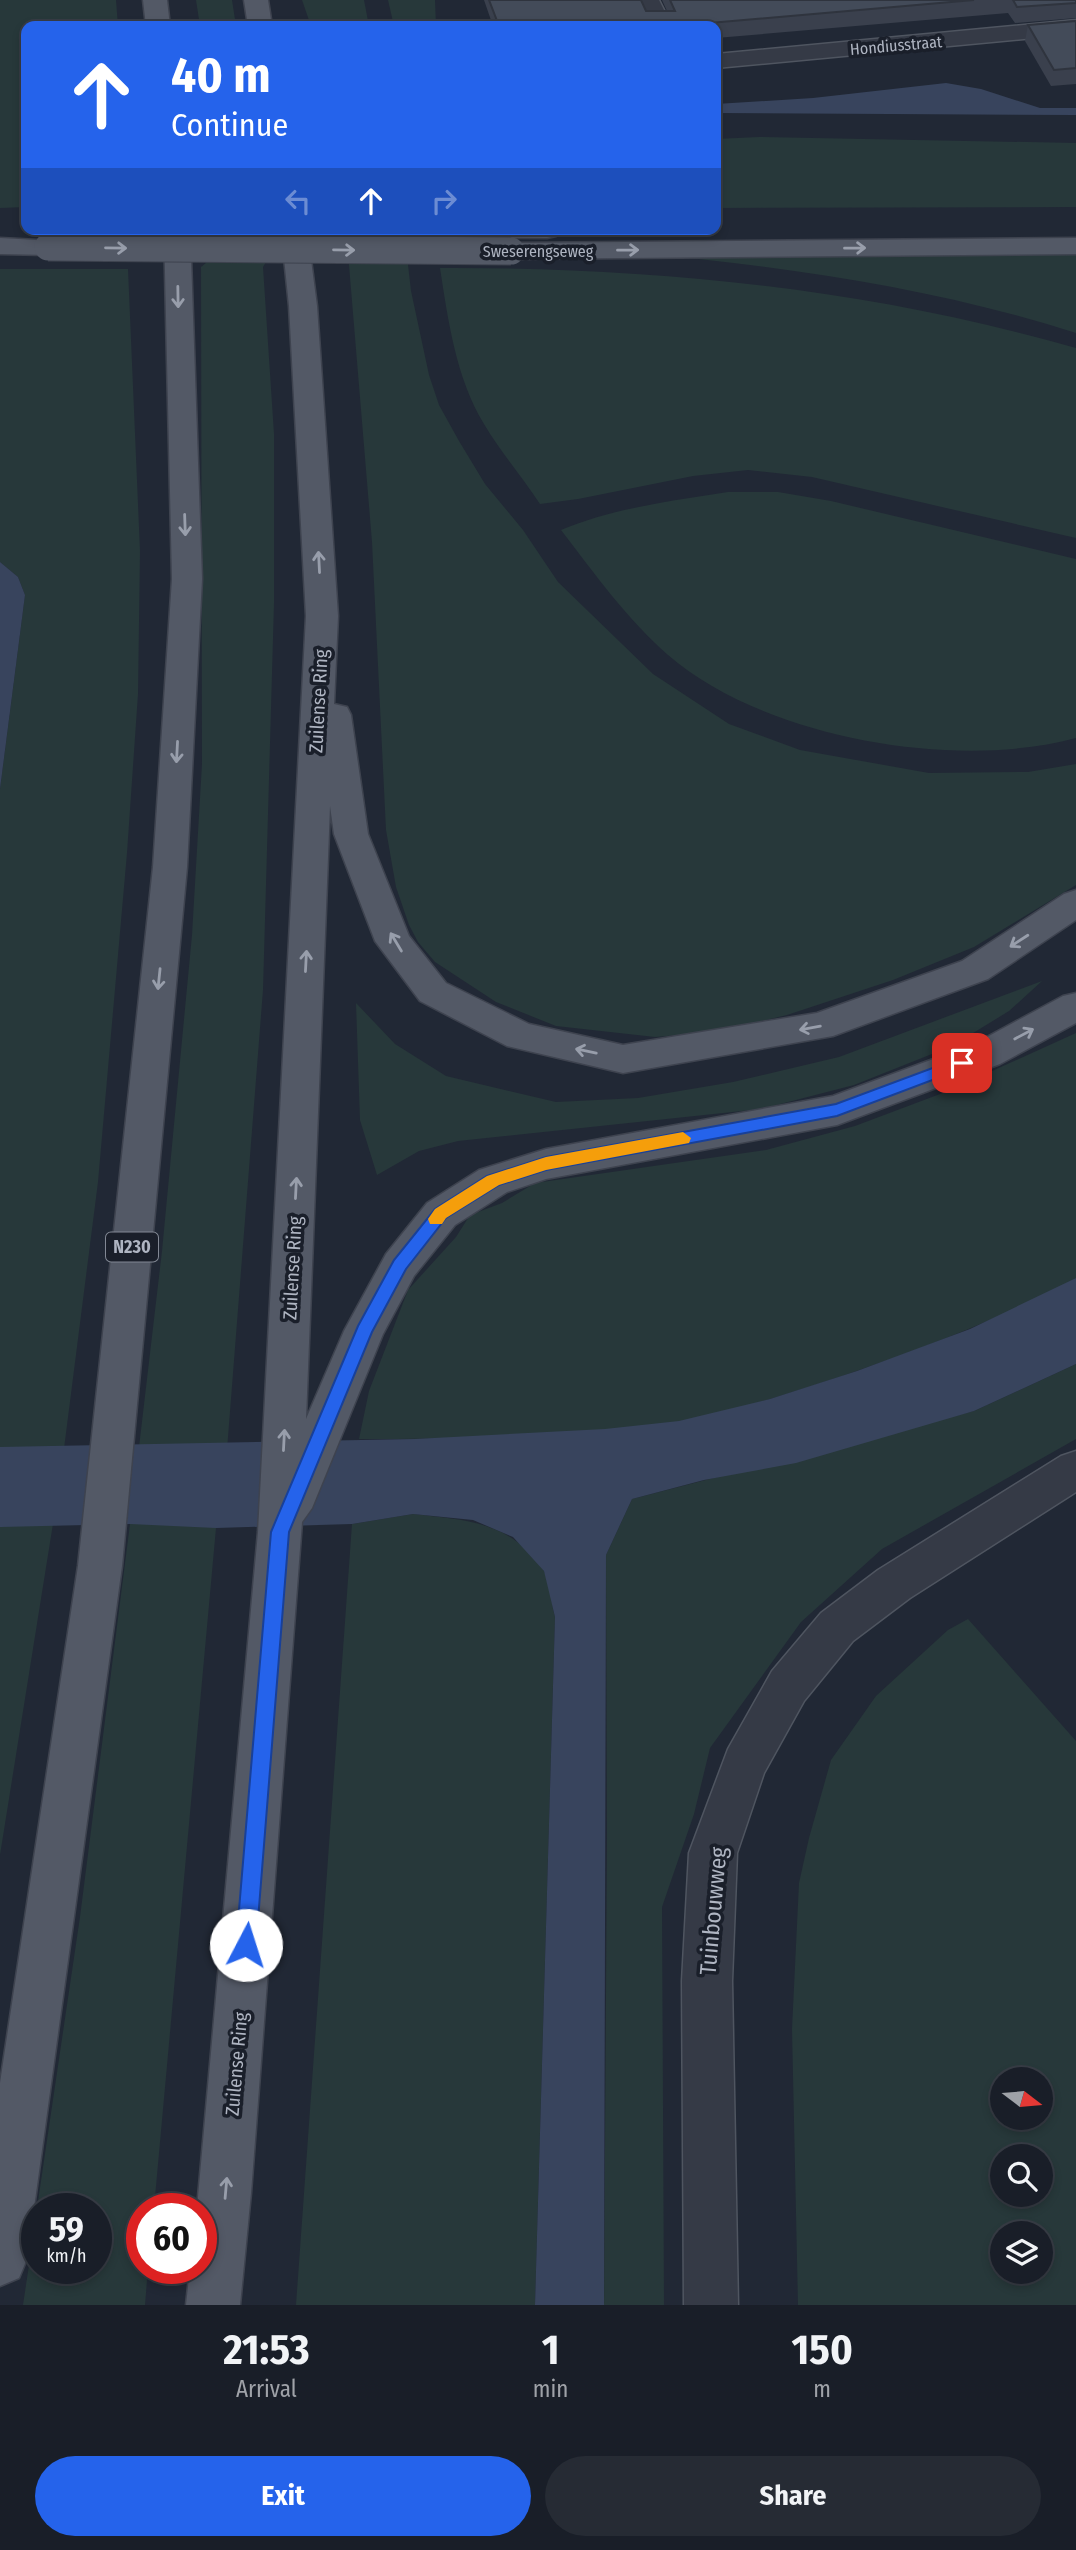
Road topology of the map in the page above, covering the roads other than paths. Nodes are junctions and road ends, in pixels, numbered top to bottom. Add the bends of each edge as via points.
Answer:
1 (155, 0) edge
2 (256, 0) edge
3 (647, 0) edge
4 (157, 21) edge
5 (259, 21) edge
6 (658, 21) edge
7 (1076, 27) edge
8 (721, 61) edge
9 (0, 224) edge
10 (21, 224) edge
11 (1076, 225) edge
12 (721, 227) edge
13 (177, 235) edge
14 (295, 235) edge
15 (458, 235) edge
16 (534, 235) edge
17 (503, 241) edge
18 (1076, 246) edge
19 (0, 247) edge
20 (322, 616) junction
21 (1076, 903) edge
22 (1076, 1006) edge
23 (1076, 1469) edge
24 (280, 1532) junction
25 (0, 2259) edge
26 (214, 2305) edge
27 (711, 2305) edge

1 - 4 main road
2 - 5 main road
3 - 6 street
7 - 8 street, Hondiusstraat
9 - 10 main road
11 - 12 main road
13 -> 25 main road, N230 via 187,579 170,867 100,1566
20 -> 14 main road, Zuilense Ring
15 - 17 main road, Sweserengseweg
16 - 17 main road, Sweserengseweg
17 -> 18 main road, Sweserengseweg
19 -> 17 main road, Sweserengseweg, bridge
21 -> 20 main road via 975,970 820,1026 622,1059 520,1036 433,992 393,941 351,834
24 -> 20 main road, Zuilense Ring
24 -> 22 main road via 364,1331 400,1265 441,1214 493,1181 546,1164 837,1110 987,1054
23 - 27 street, Tuinbouwweg via 894,1584 837,1627 788,1686 744,1765 713,1853 707,1981
26 -> 24 main road, Zuilense Ring

